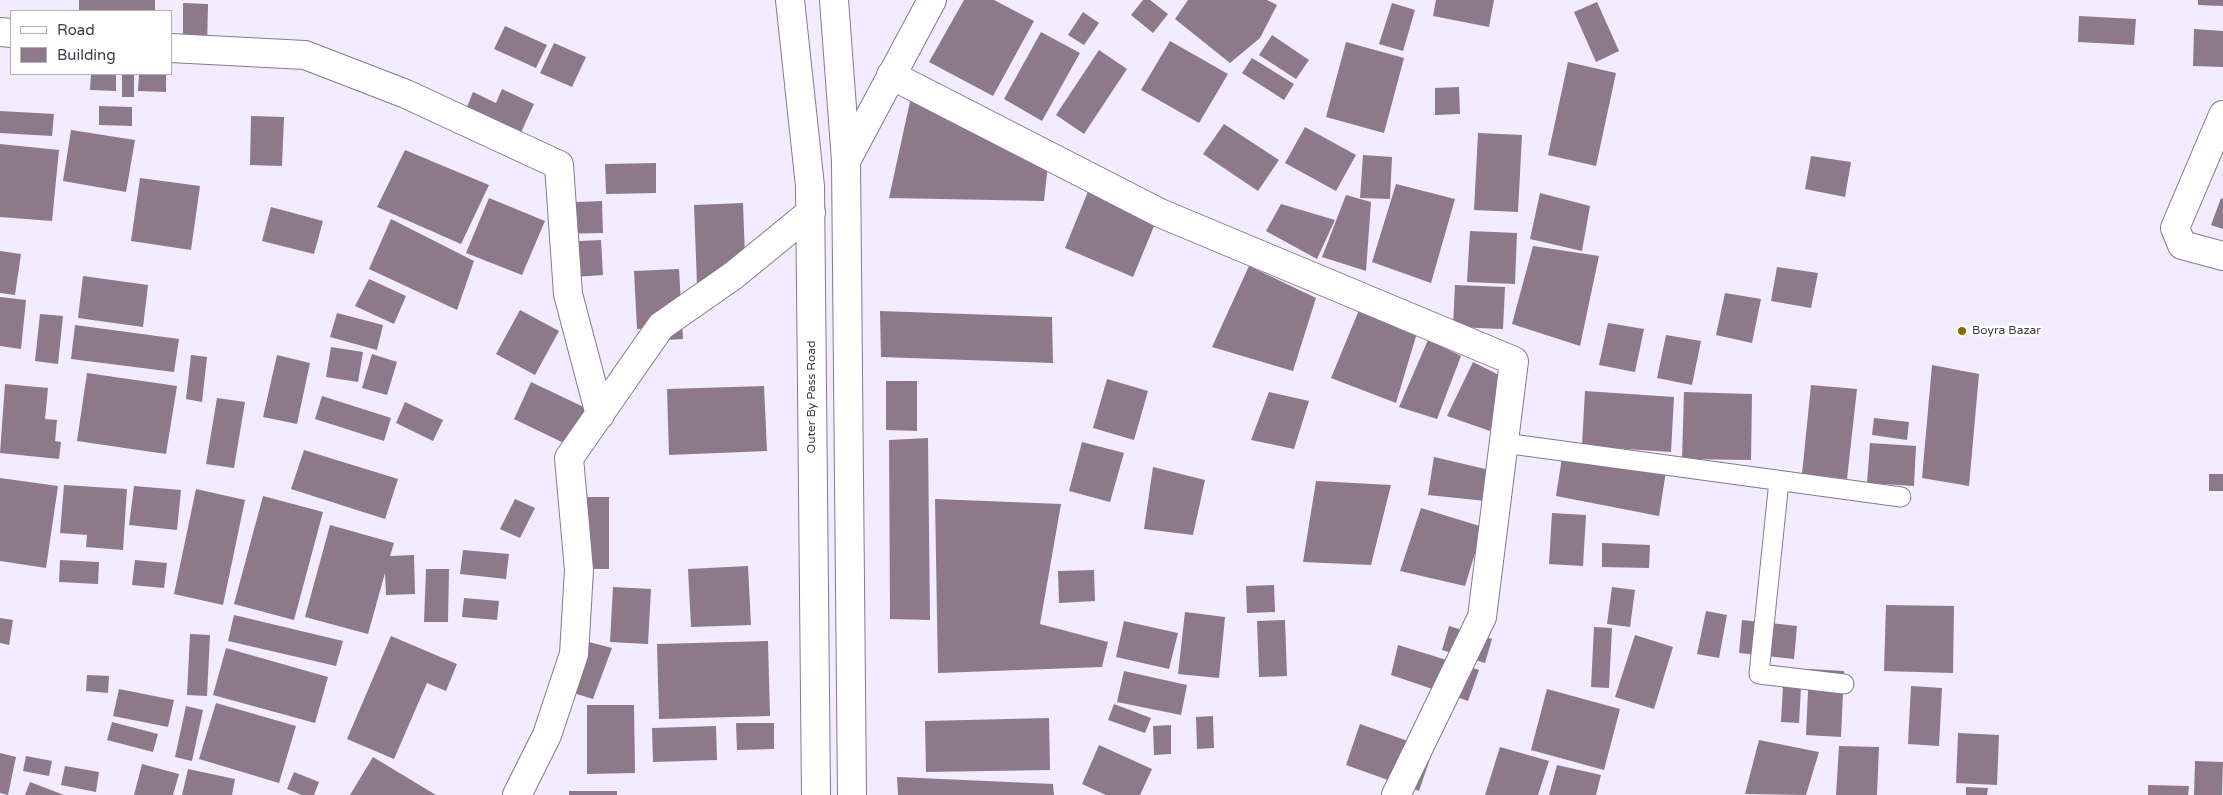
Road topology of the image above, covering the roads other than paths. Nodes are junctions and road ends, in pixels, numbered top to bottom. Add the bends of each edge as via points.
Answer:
1 (790, 0) edge
2 (834, 0) edge
3 (932, 0) edge
4 (172, 48) edge
5 (891, 75) junction
6 (2223, 115) edge
7 (846, 161) junction
8 (811, 212) junction
9 (2223, 256) edge
10 (600, 415) junction
11 (1504, 443) junction
12 (1779, 480) junction
13 (1901, 497) dead end
14 (1844, 684) dead end
15 (517, 795) edge
16 (816, 795) edge
17 (852, 795) edge
18 (1396, 795) edge

1 - 8 street, Outer By Pass Road
2 - 7 street
3 - 5 street
4 - 10 street via 305,55 406,94 559,165 568,294
5 - 7 street
5 - 11 street via 1160,213 1514,361
6 - 9 street via 2175,228 2182,245
7 - 17 street
8 - 10 street via 734,275 661,326
8 - 16 street, Outer By Pass Road
10 - 15 street via 569,458 578,570 574,654 547,735
11 - 12 lane
11 - 18 street via 1482,617
12 - 13 lane
12 - 14 lane via 1759,674

